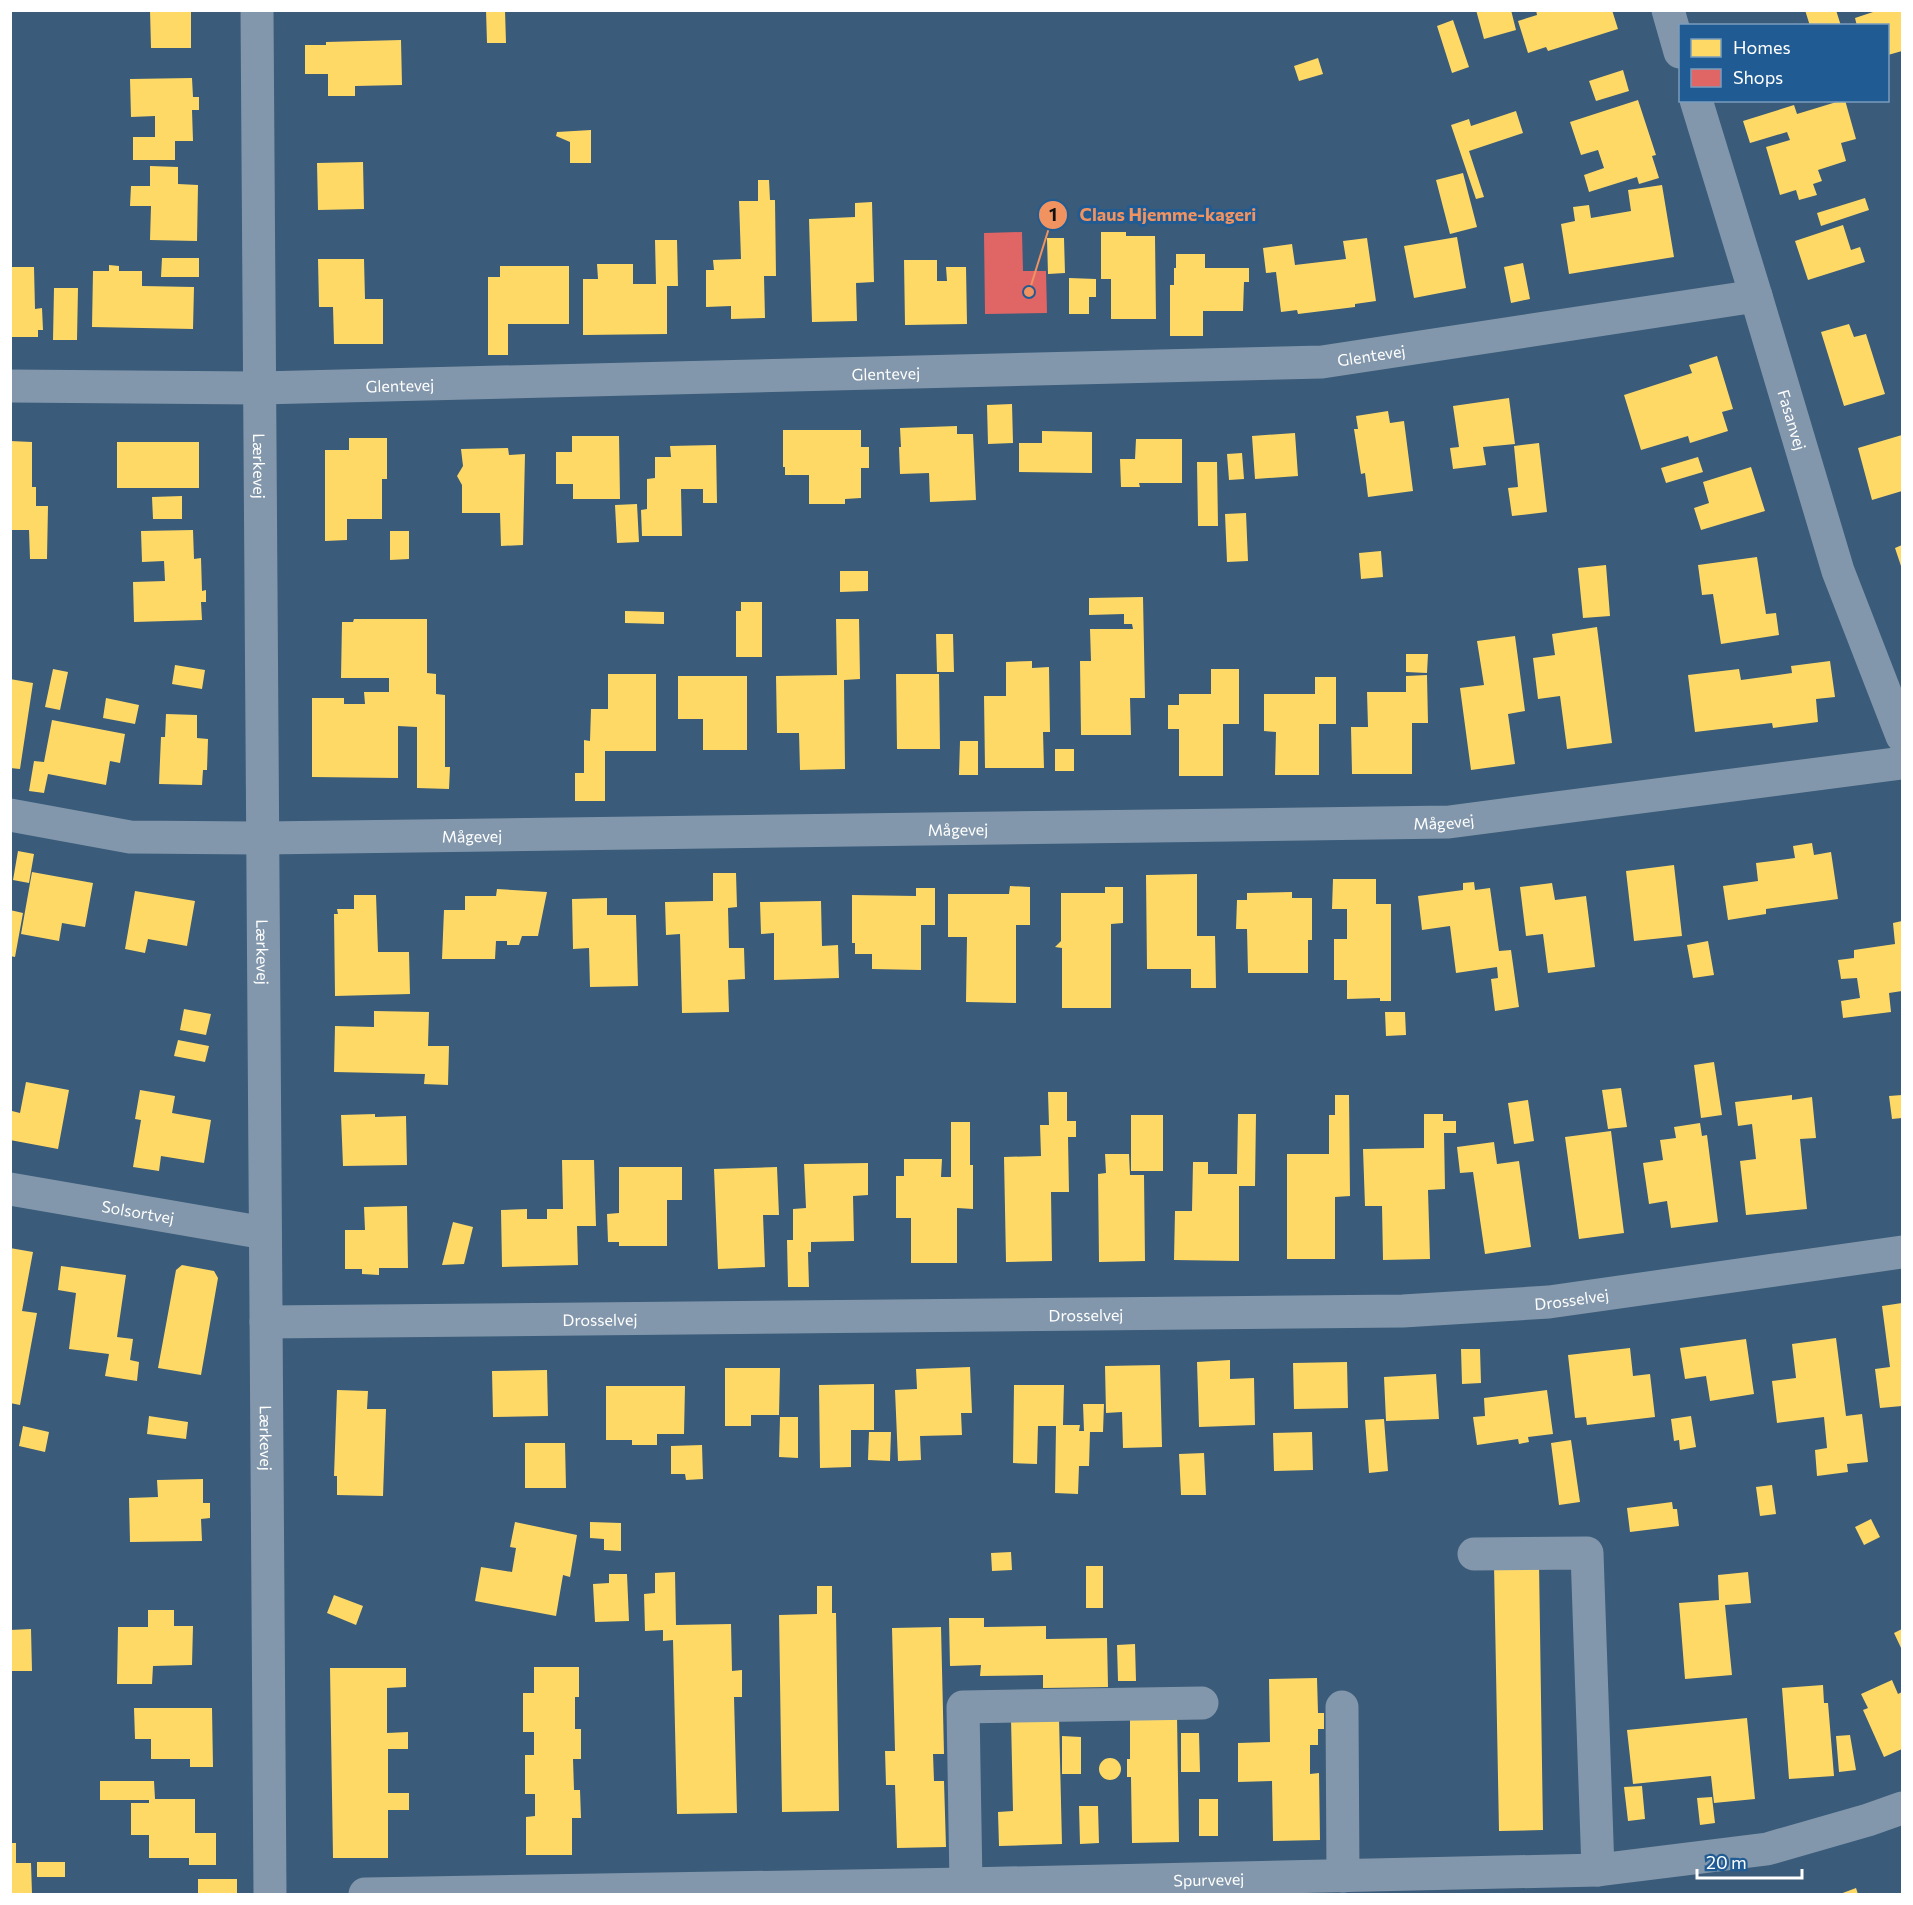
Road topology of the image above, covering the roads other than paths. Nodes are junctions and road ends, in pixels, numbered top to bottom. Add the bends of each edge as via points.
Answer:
1 (257, 10) edge
2 (1668, 10) edge
3 (1679, 48) edge
4 (1697, 102) edge
5 (1756, 296) junction
6 (10, 386) edge
7 (260, 388) junction
8 (1902, 736) edge
9 (1902, 763) edge
10 (10, 815) edge
11 (263, 838) junction
12 (10, 1189) edge
13 (266, 1233) junction
14 (1902, 1252) edge
15 (266, 1322) junction
16 (1474, 1554) dead end
17 (1202, 1704) dead end
18 (1342, 1707) dead end
19 (1902, 1808) edge
20 (1598, 1870) junction
21 (1329, 1882) edge
22 (966, 1884) junction
23 (270, 1894) edge
24 (365, 1894) edge

1 - 7 street, Lærkevej
2 - 3 street
4 - 5 street, Fasanvej
5 - 7 street, Glentevej via 1322,362
5 - 8 street, Fasanvej via 1838,571
6 - 7 street, Glentevej
7 - 11 street, Lærkevej
9 - 11 street, Mågevej via 1449,822
10 - 11 street, Mågevej via 130,837
11 - 13 street, Lærkevej
12 - 13 street, Solsortvej
13 - 15 street, Lærkevej
14 - 15 street, Drosselvej via 1549,1302 1404,1311
15 - 23 street, Lærkevej
16 - 20 street via 1587,1553
17 - 22 street via 963,1707
18 - 21 street
19 - 20 street, Spurvevej via 1767,1849
20 - 21 street, Spurvevej
21 - 22 street, Spurvevej
22 - 24 street, Spurvevej

